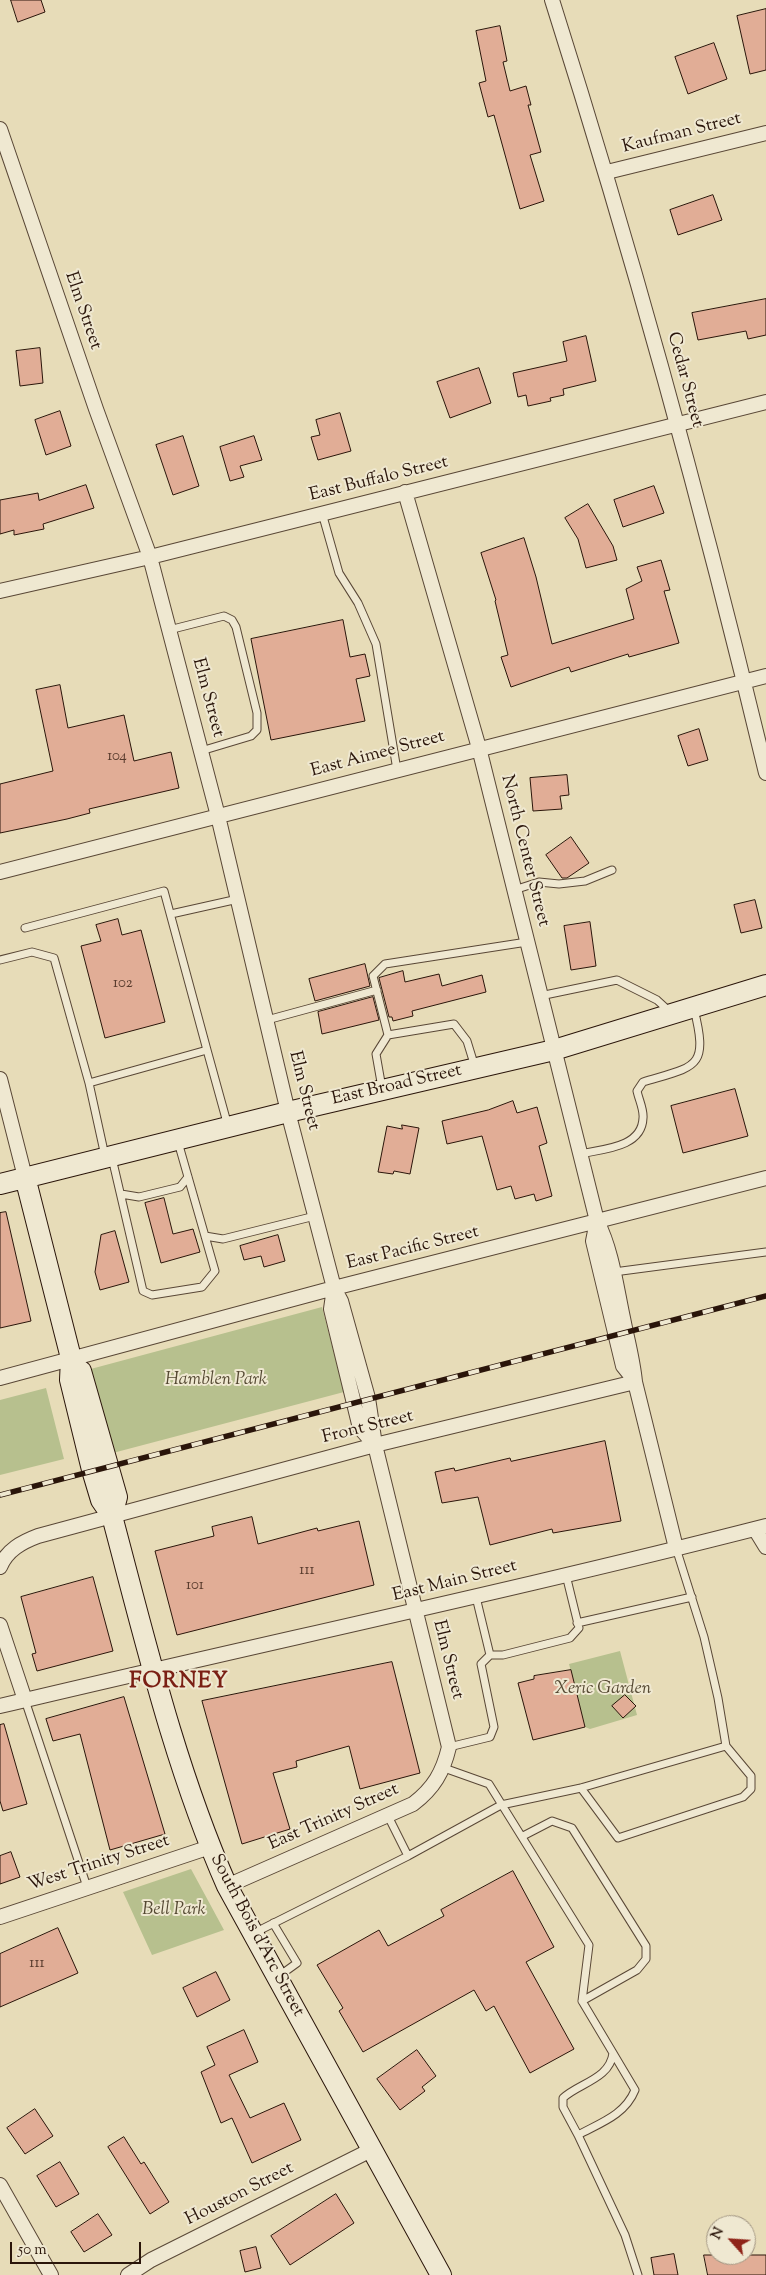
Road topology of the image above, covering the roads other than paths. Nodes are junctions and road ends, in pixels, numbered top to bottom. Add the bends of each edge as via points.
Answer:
1 (552, 0) edge
2 (0, 129) edge
3 (766, 133) edge
4 (606, 172) junction
5 (766, 402) edge
6 (677, 426) junction
7 (405, 492) junction
8 (322, 513) junction
9 (150, 557) junction
10 (0, 591) edge
11 (170, 630) junction
12 (766, 676) edge
13 (744, 681) junction
14 (479, 748) junction
15 (201, 751) junction
16 (396, 770) junction
17 (766, 773) edge
18 (218, 816) junction
19 (612, 870) dead end
20 (0, 872) edge
21 (514, 890) junction
22 (238, 899) junction
23 (171, 914) junction
24 (25, 928) dead end
25 (527, 942) junction
26 (0, 960) edge
27 (766, 984) edge
28 (377, 990) junction
29 (540, 996) junction
30 (694, 1007) junction
31 (671, 1014) junction
32 (267, 1020) junction
33 (388, 1035) junction
34 (207, 1050) junction
35 (554, 1050) junction
36 (476, 1068) junction
37 (0, 1079) edge
38 (89, 1083) junction
39 (382, 1090) junction
40 (288, 1112) junction
41 (228, 1126) junction
42 (177, 1139) junction
43 (580, 1154) junction
44 (108, 1156) junction
45 (24, 1177) junction
46 (188, 1177) junction
47 (766, 1178) edge
48 (0, 1184) edge
49 (121, 1194) junction
50 (315, 1216) junction
51 (597, 1221) junction
52 (205, 1236) junction
53 (766, 1252) edge
54 (614, 1272) junction
55 (334, 1288) junction
56 (621, 1333) junction
57 (71, 1358) junction
58 (0, 1378) edge
59 (635, 1382) junction
60 (376, 1445) junction
61 (112, 1516) junction
62 (761, 1527) edge
63 (766, 1547) edge
64 (676, 1548) junction
65 (0, 1567) edge
66 (566, 1575) junction
67 (476, 1597) junction
68 (692, 1597) junction
69 (415, 1612) junction
70 (577, 1623) junction
71 (0, 1625) edge
72 (490, 1654) junction
73 (152, 1669) junction
74 (25, 1700) junction
75 (0, 1706) edge
76 (726, 1746) junction
77 (449, 1747) junction
78 (444, 1768) junction
79 (581, 1788) junction
80 (501, 1805) junction
81 (388, 1816) junction
82 (523, 1836) junction
83 (210, 1847) junction
84 (408, 1856) junction
85 (227, 1886) junction
86 (87, 1887) junction
87 (0, 1917) edge
88 (273, 1924) junction
89 (253, 1934) junction
90 (277, 1978) junction
91 (582, 2001) junction
92 (613, 2053) junction
93 (578, 2135) junction
94 (371, 2150) junction
95 (0, 2185) edge
96 (51, 2275) edge
97 (128, 2275) edge
98 (441, 2275) edge
99 (638, 2275) edge

1 - 4 street, Cedar Street
2 - 9 street, Elm Street
3 - 4 street, Kaufman Street
4 - 6 street, Cedar Street
5 - 6 street, East Buffalo Street
6 - 7 street, East Buffalo Street
6 - 13 street, Cedar Street
7 - 8 street, East Buffalo Street
7 - 14 street, North Center Street
8 - 9 street, East Buffalo Street
8 - 16 lane via 339,573 358,603 376,644
9 - 10 street, East Buffalo Street
9 - 11 street, Elm Street
11 - 15 street, Elm Street
11 - 15 lane via 224,616 236,627 257,712 257,730 252,736
12 - 13 street, East Aimee Street
13 - 14 street, East Aimee Street
13 - 17 street, Cedar Street
14 - 16 street, East Aimee Street
14 - 21 street, North Center Street
15 - 18 street, Elm Street
16 - 18 street, East Aimee Street
18 - 20 street, East Aimee Street
18 - 22 street, Elm Street
19 - 21 lane via 584,881 539,882
21 - 25 street, North Center Street
22 - 23 lane
22 - 32 street, Elm Street
23 - 24 lane via 164,891
23 - 34 lane
25 - 28 lane via 385,964 374,976
25 - 29 street, North Center Street
26 - 38 lane via 32,952 54,958
27 - 30 main road, East Broad Street
28 - 32 lane
28 - 33 lane
29 - 31 lane via 616,980 657,1000
29 - 35 street, North Center Street
30 - 31 main road, East Broad Street
30 - 43 lane via 700,1055 695,1062 687,1069 644,1082 638,1091 643,1119 630,1143
31 - 35 main road, East Broad Street
32 - 40 street, Elm Street
33 - 36 lane via 454,1024 467,1041
33 - 39 lane via 376,1054
34 - 38 lane
34 - 41 lane
35 - 36 main road, East Broad Street
35 - 43 street, North Center Street
36 - 39 main road, East Broad Street
37 - 45 street
38 - 44 lane
39 - 40 main road, East Broad Street
40 - 41 main road, East Broad Street
40 - 50 street, Elm Street
41 - 42 main road, East Broad Street
42 - 44 main road, East Broad Street
42 - 46 lane
43 - 51 street, North Center Street
44 - 45 main road, East Broad Street
44 - 49 lane
45 - 48 main road, East Broad Street
45 - 57 main road, South Bois d'Arc Street
46 - 49 lane via 180,1187 139,1197
46 - 52 lane
47 - 51 street, East Pacific Street
49 - 52 lane via 143,1291 152,1295 202,1287 215,1271
50 - 52 lane via 223,1239
50 - 55 street, Elm Street
51 - 54 street, North Center Street
51 - 55 street, East Pacific Street
51 - 56 street, North Center Street via 593,1241
53 - 54 lane
54 - 56 street, North Center Street
55 - 57 street, East Pacific Street
55 - 60 street, Elm Street via 341,1301 363,1381
56 - 59 street
57 - 58 street, East Pacific Street
57 - 61 main road, South Bois d'Arc Street via 83,1374 100,1468 117,1497
59 - 60 street, Front Street
59 - 64 street
60 - 61 street, Front Street
60 - 69 street, Elm Street
61 - 65 street, Front Street via 23,1542 9,1552
61 - 73 main road, South Bois d'Arc Street
62 - 63 street
62 - 64 street, East Main Street
64 - 66 street, East Main Street
64 - 68 lane
66 - 67 street, East Main Street
66 - 70 lane
67 - 69 street, East Main Street
67 - 72 lane
68 - 70 lane
68 - 76 lane via 718,1698
69 - 73 street, East Main Street
69 - 77 street, Elm Street
70 - 72 lane via 578,1628 570,1638 503,1655
71 - 74 street
72 - 77 lane via 481,1664 494,1727 490,1737
73 - 74 street, East Main Street
73 - 83 main road, South Bois d'Arc Street
74 - 75 street, East Main Street
74 - 86 lane
76 - 79 lane
76 - 79 lane via 751,1776 751,1789 743,1796 618,1838
77 - 78 street, Elm Street
78 - 80 lane via 489,1784
78 - 81 street, East Trinity Street via 425,1795
79 - 80 lane
80 - 82 lane
80 - 84 lane
81 - 84 lane
81 - 85 street, East Trinity Street
82 - 91 lane via 589,1945
82 - 91 lane via 552,1821 572,1828 646,1946 646,1960 637,1970
83 - 85 main road, South Bois d'Arc Street
83 - 86 street, West Trinity Street
84 - 88 lane
85 - 89 main road, South Bois d'Arc Street
86 - 87 street, West Trinity Street
88 - 89 lane
88 - 90 lane via 297,1963
89 - 90 main road, South Bois d'Arc Street
90 - 94 main road, South Bois d'Arc Street
91 - 92 lane
92 - 93 lane via 607,2071 563,2098 563,2107
92 - 93 lane via 635,2090 622,2111
93 - 99 lane via 625,2235
94 - 97 street, Houston Street
94 - 98 main road, South Bois d'Arc Street
95 - 96 street

